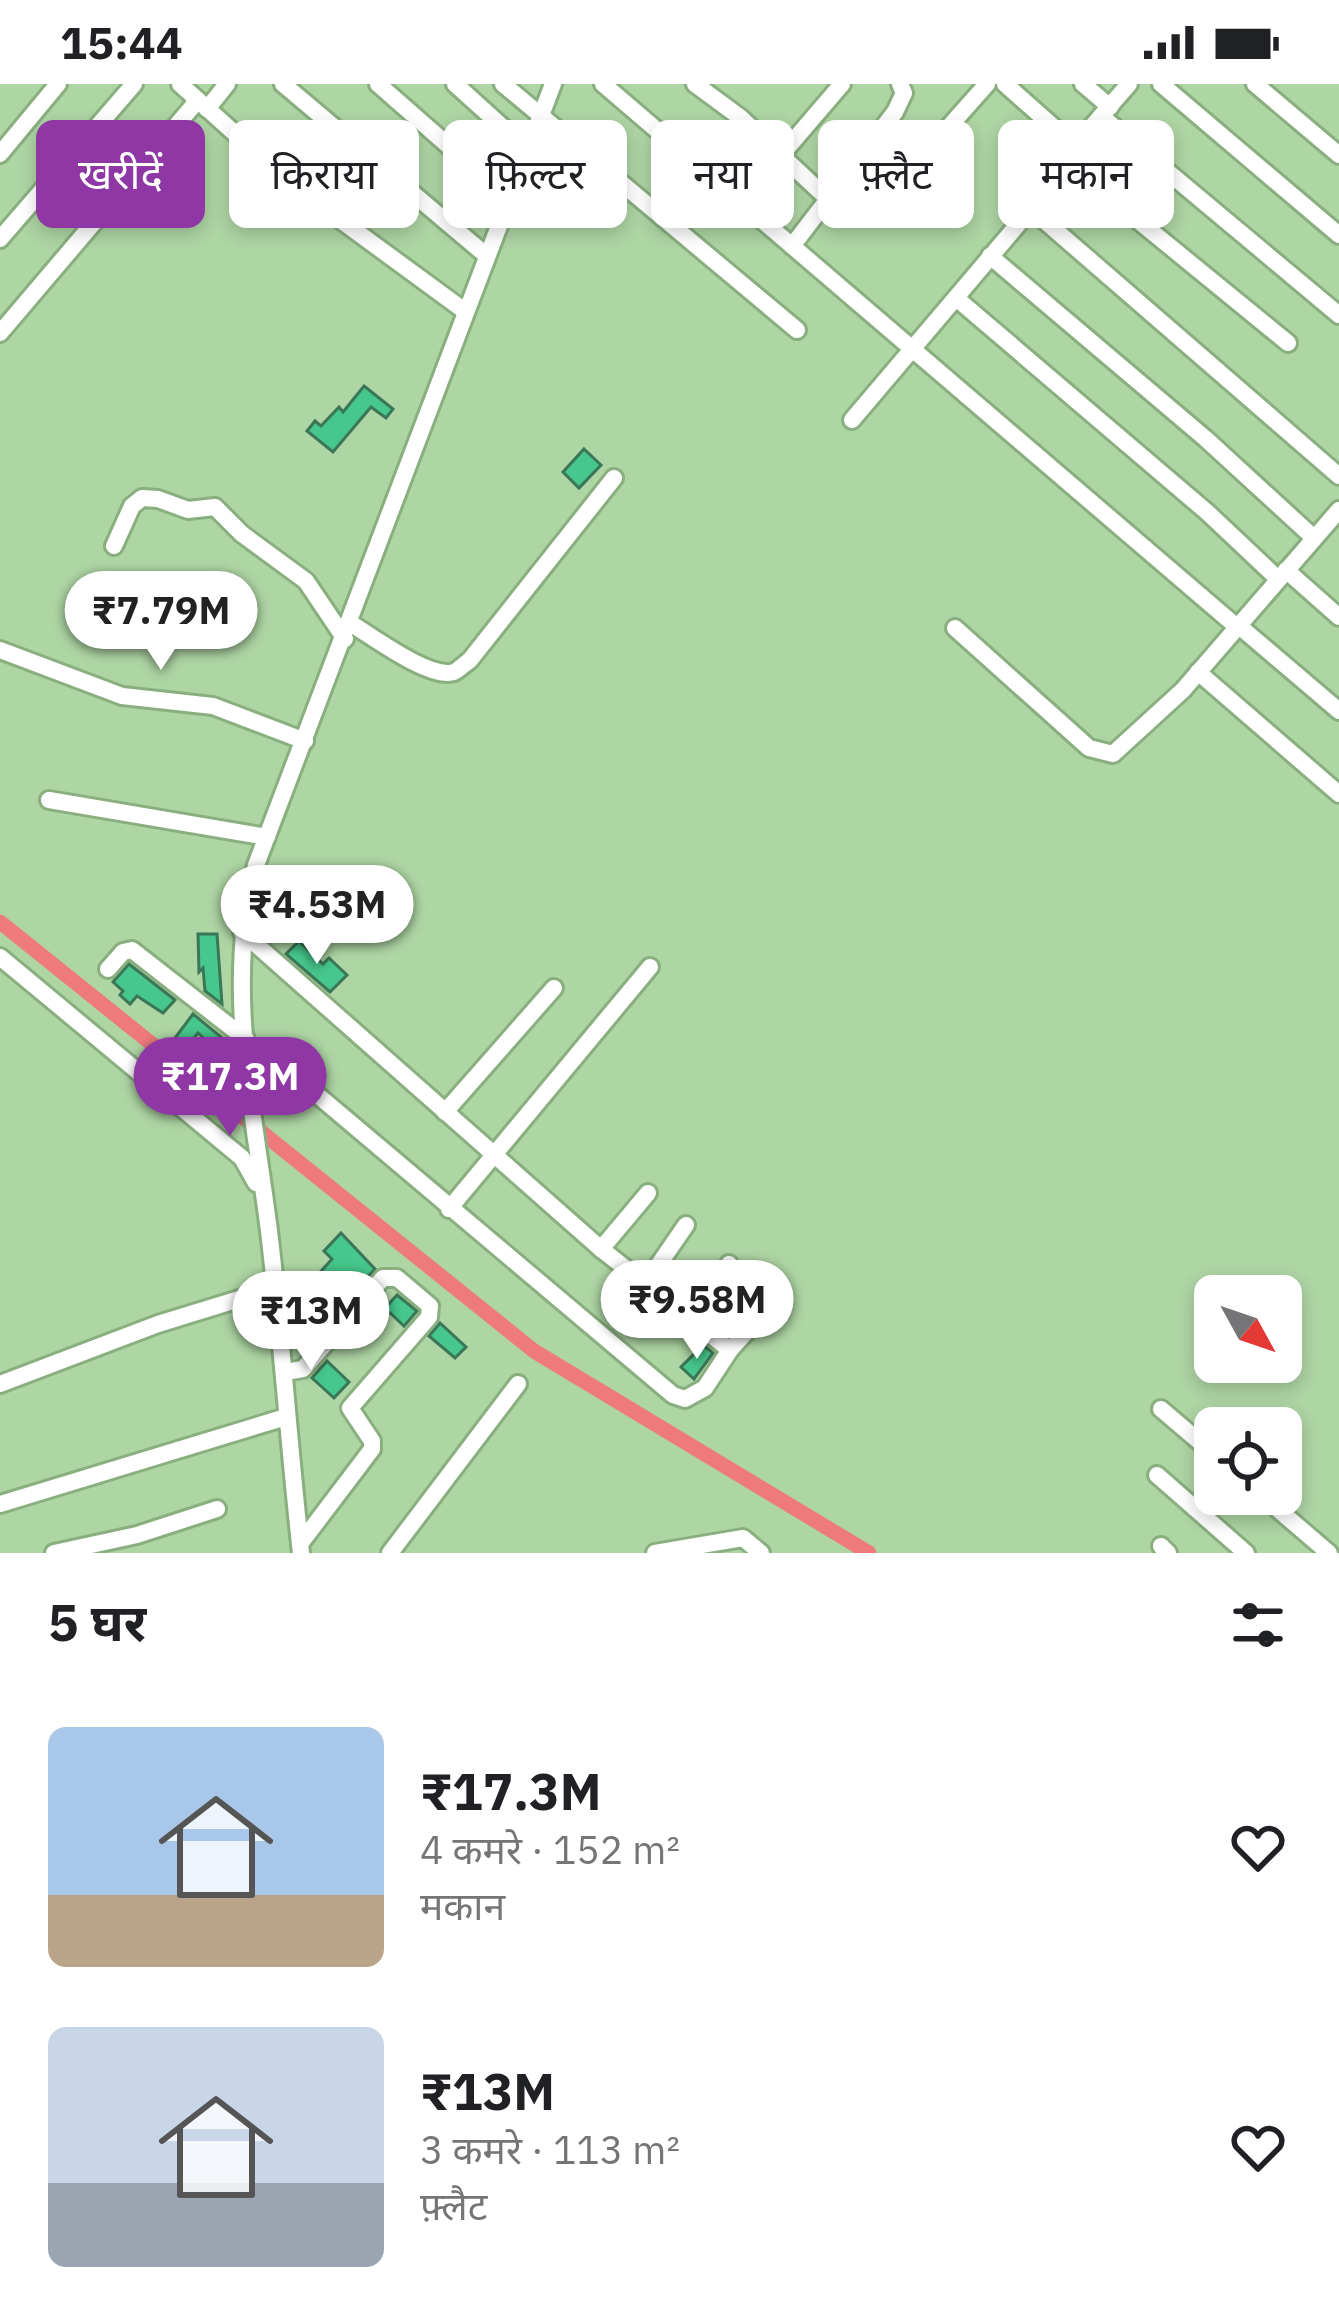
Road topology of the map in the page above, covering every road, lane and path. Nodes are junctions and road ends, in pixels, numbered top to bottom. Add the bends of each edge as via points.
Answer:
1 (58, 84) edge
2 (134, 84) edge
3 (180, 84) edge
4 (227, 84) edge
5 (283, 84) edge
6 (378, 84) edge
7 (455, 84) edge
8 (503, 84) edge
9 (554, 84) edge
10 (603, 84) edge
11 (695, 84) edge
12 (842, 84) edge
13 (900, 84) edge
14 (987, 84) edge
15 (1005, 84) edge
16 (1083, 84) edge
17 (1129, 84) edge
18 (1160, 84) edge
19 (1256, 84) edge
20 (202, 104) junction
21 (1106, 112) junction
22 (541, 117) junction
23 (495, 120) edge
24 (540, 120) edge
25 (739, 120) edge
26 (889, 120) edge
27 (955, 120) edge
28 (1046, 120) edge
29 (1099, 120) edge
30 (651, 126) edge
31 (794, 138) edge
32 (443, 142) edge
33 (0, 154) edge
34 (1339, 155) edge
35 (794, 167) edge
36 (818, 190) edge
37 (818, 212) edge
38 (498, 228) edge
39 (770, 228) edge
40 (1014, 228) edge
41 (1052, 228) edge
42 (1147, 228) edge
43 (1339, 235) edge
44 (0, 239) edge
45 (792, 246) junction
46 (487, 256) junction
47 (990, 256) junction
48 (956, 298) junction
49 (466, 312) junction
50 (1339, 315) edge
51 (797, 330) dead end
52 (0, 333) edge
53 (1288, 344) dead end
54 (913, 349) junction
55 (852, 420) dead end
56 (1339, 476) edge
57 (614, 478) dead end
58 (1339, 510) edge
59 (1314, 538) junction
60 (114, 546) dead end
61 (1282, 575) junction
62 (1339, 617) edge
63 (1238, 626) junction
64 (956, 628) dead end
65 (348, 631) junction
66 (0, 650) edge
67 (1198, 672) junction
68 (1339, 711) edge
69 (304, 741) junction
70 (1339, 794) edge
71 (49, 800) dead end
72 (267, 837) junction
73 (242, 932) junction
74 (0, 957) edge
75 (650, 967) dead end
76 (108, 970) dead end
77 (554, 988) dead end
78 (247, 1043) junction
79 (445, 1112) junction
80 (492, 1154) junction
81 (648, 1193) dead end
82 (264, 1200) junction
83 (449, 1209) junction
84 (686, 1226) dead end
85 (602, 1249) junction
86 (729, 1264) dead end
87 (646, 1283) junction
88 (275, 1288) junction
89 (775, 1300) dead end
90 (688, 1318) junction
91 (730, 1350) junction
92 (285, 1372) junction
93 (0, 1384) edge
94 (518, 1384) dead end
95 (1161, 1409) dead end
96 (286, 1417) junction
97 (1194, 1437) edge
98 (1157, 1474) dead end
99 (0, 1504) edge
100 (218, 1509) dead end
101 (1285, 1515) edge
102 (1339, 1541) edge
103 (300, 1549) edge
104 (55, 1553) edge
105 (391, 1553) edge
106 (655, 1553) edge
107 (761, 1553) edge
108 (1246, 1553) edge
109 (1329, 1553) edge

1 - 33 street
2 - 44 street
3 - 20 street
4 - 20 street
5 - 46 street
6 - 32 street
7 - 23 street
8 - 22 street
9 - 22 street
10 - 30 street
11 - 25 street
12 - 31 street
13 - 26 street via 904,94
14 - 27 street
15 - 28 street
16 - 21 street
17 - 21 street
18 - 43 street
19 - 34 street
20 - 49 street via 290,183
20 - 52 street
21 - 29 street
21 - 50 street
22 - 24 street
22 - 51 street
35 - 36 street
37 - 45 street
38 - 46 street
39 - 45 street
40 - 47 street
41 - 56 street
42 - 53 street
45 - 54 street
46 - 49 street
47 - 48 street
47 - 59 street
48 - 54 street
48 - 61 street
49 - 65 street
54 - 55 street
54 - 63 street
57 - 65 street via 455,672 423,667
58 - 59 street
59 - 61 street
60 - 65 street via 142,498 188,510 215,507 306,580
61 - 62 street
61 - 63 street
63 - 67 street
63 - 68 street
64 - 67 street via 1105,754 1123,748
65 - 69 street
66 - 69 street via 122,696 213,706
67 - 70 street
69 - 72 street
71 - 72 street
72 - 73 street
73 - 78 street
73 - 79 street
74 - 82 street via 242,1158
75 - 80 street
76 - 78 street via 132,950
77 - 79 street
78 - 82 street
78 - 83 street
79 - 80 street
80 - 83 street
80 - 85 street
81 - 85 street
82 - 88 street
83 - 91 street via 673,1395 685,1399 705,1388
84 - 87 street
85 - 87 street
86 - 90 street
87 - 90 street
88 - 92 street
88 - 93 street
89 - 91 street
90 - 91 street
92 - 96 street
92 - 103 street via 302,1369 383,1278 397,1278 431,1310 350,1408 372,1449
94 - 105 street
95 - 97 street
96 - 99 street
96 - 103 street
98 - 108 street
100 - 104 street
101 - 109 street
102 - 109 street
106 - 107 street via 743,1538

